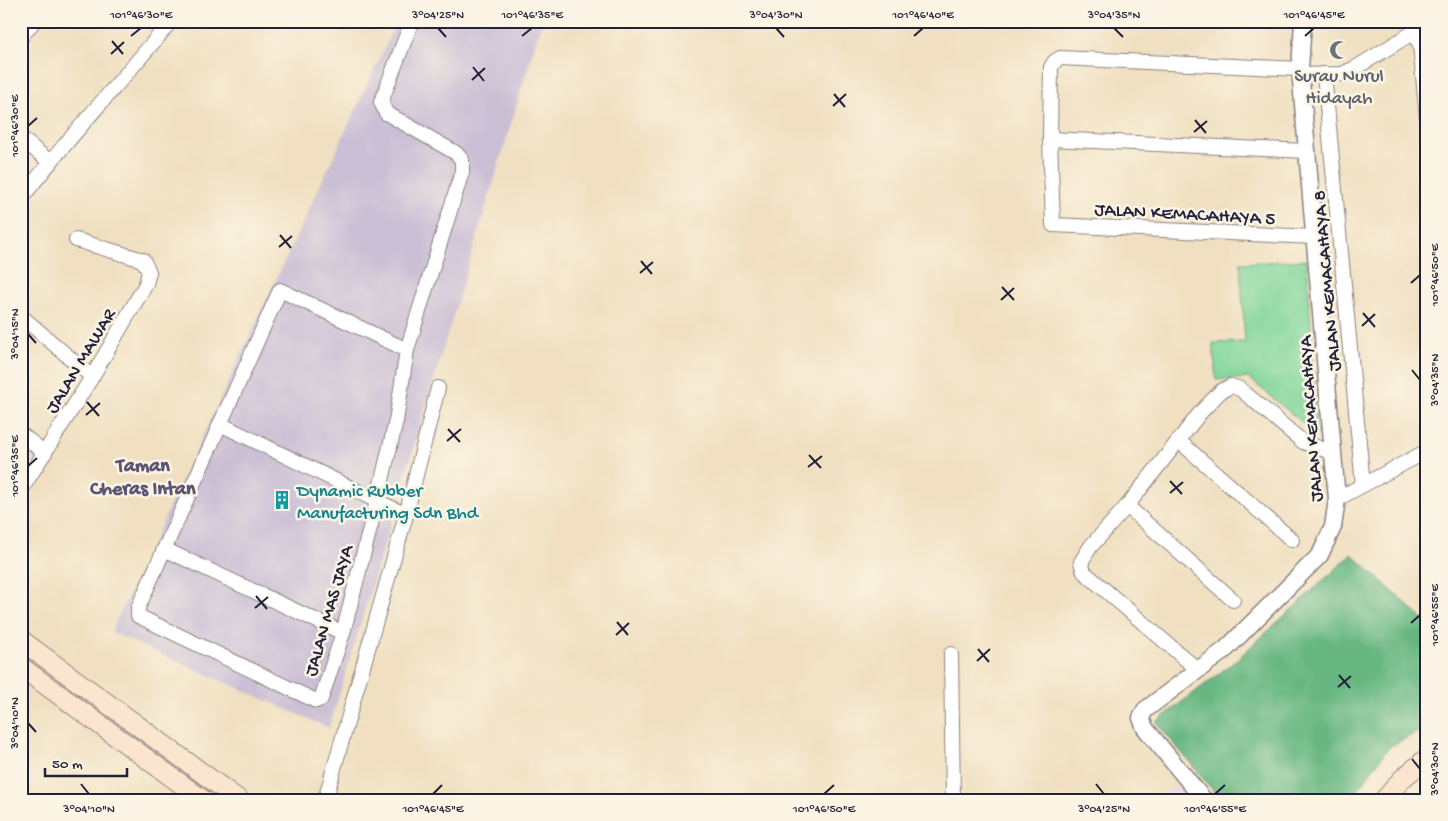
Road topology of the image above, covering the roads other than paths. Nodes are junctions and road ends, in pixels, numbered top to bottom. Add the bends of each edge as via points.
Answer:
1 (34, 21) edge
2 (172, 21) edge
3 (412, 21) edge
4 (1303, 21) edge
5 (1427, 24) edge
6 (1412, 33) junction
7 (21, 36) edge
8 (1300, 72) junction
9 (1324, 74) junction
10 (1427, 119) edge
11 (21, 138) edge
12 (1050, 140) junction
13 (1307, 151) junction
14 (50, 162) junction
15 (21, 199) edge
16 (1315, 236) junction
17 (76, 240) dead end
18 (21, 316) edge
19 (407, 350) junction
20 (92, 377) junction
21 (438, 388) dead end
22 (220, 424) junction
23 (21, 434) edge
24 (1179, 441) junction
25 (1427, 451) edge
26 (45, 453) junction
27 (1333, 453) junction
28 (1363, 485) junction
29 (21, 490) edge
30 (1337, 499) junction
31 (377, 501) junction
32 (1127, 506) junction
33 (406, 515) junction
34 (1292, 540) dead end
35 (164, 548) junction
36 (1233, 600) dead end
37 (343, 633) junction
38 (21, 640) edge
39 (950, 654) dead end
40 (21, 667) edge
41 (1198, 670) junction
42 (1427, 758) edge
43 (203, 800) edge
44 (239, 800) edge
45 (325, 800) edge
46 (953, 800) edge
47 (1204, 800) edge
48 (1384, 800) edge

1 - 7 street
2 - 14 street
3 - 19 street, JALAN MAS JAYA via 381,102 386,114 456,153 462,160 462,172
4 - 8 street, JALAN KEMACAHAYA
5 - 6 street
6 - 9 street via 1358,67 1342,74
6 - 10 street via 1420,44
8 - 9 street
8 - 12 street via 1060,58 1051,68
8 - 13 street, JALAN KEMACAHAYA
9 - 28 street, JALAN KEMACAHAYA 8
11 - 14 street
12 - 13 street
12 - 16 street, JALAN KEMACAHAYA 5 via 1053,225
13 - 16 street, JALAN KEMACAHAYA
14 - 15 street
16 - 27 street, JALAN KEMACAHAYA
17 - 20 street, JALAN MAWAR via 143,260 149,272 146,284
18 - 20 street
19 - 22 street via 280,290
19 - 31 street, JALAN MAS JAYA via 396,422
20 - 26 street, JALAN MAWAR
21 - 33 street
22 - 31 street
22 - 35 street
23 - 26 street
24 - 27 street via 1221,391 1232,386 1240,389 1304,442
24 - 32 street
24 - 34 street
25 - 28 street
26 - 29 street, JALAN MAWAR
27 - 30 street, JALAN KEMACAHAYA
28 - 30 street
30 - 41 street, JALAN KEMACAHAYA via 1333,527 1320,554 1226,649
31 - 33 street
31 - 37 street, JALAN MAS JAYA
32 - 36 street
32 - 41 street via 1090,546 1081,562 1084,572
33 - 45 street
35 - 37 street
35 - 37 street, JALAN MAS JAYA via 138,608 138,616 316,701 321,699
38 - 44 main road
39 - 46 street
40 - 43 main road
41 - 47 street, JALAN KEMACAHAYA via 1145,710 1141,718 1145,728
42 - 48 main road

